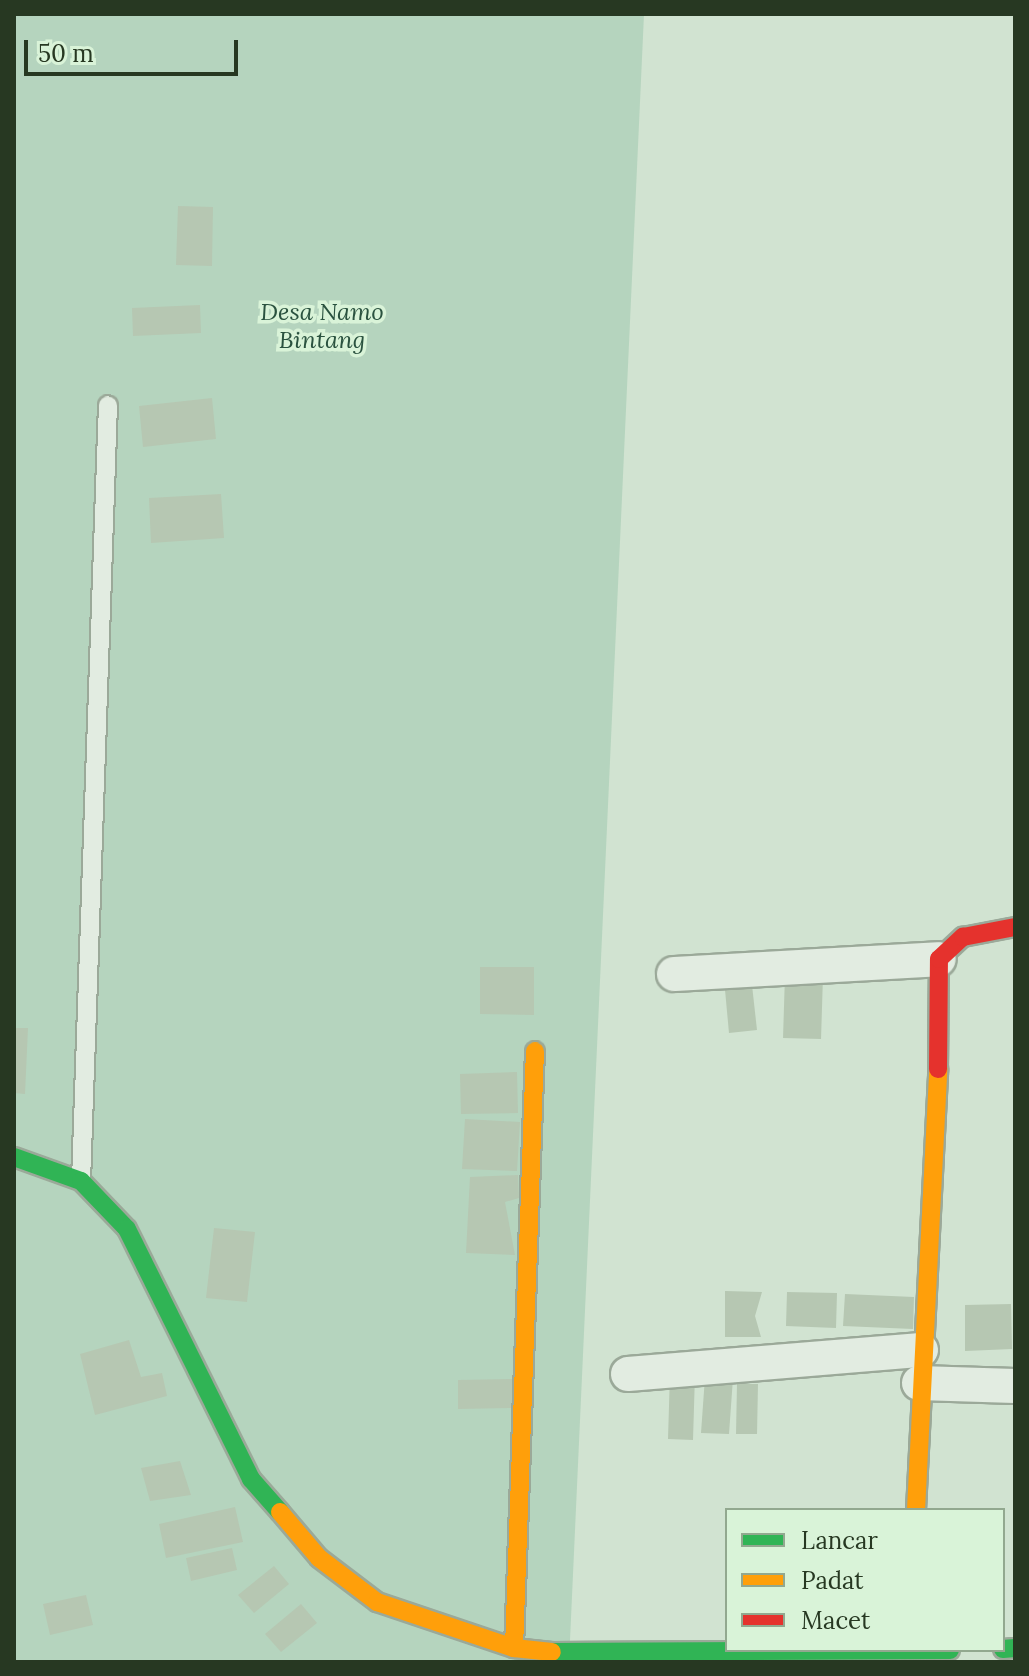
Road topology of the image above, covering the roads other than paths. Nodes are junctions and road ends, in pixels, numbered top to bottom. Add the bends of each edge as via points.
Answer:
1 (108, 405) dead end
2 (1015, 927) edge
3 (939, 959) junction
4 (674, 974) dead end
5 (535, 1051) dead end
6 (14, 1157) edge
7 (81, 1181) junction
8 (920, 1366) junction
9 (628, 1374) dead end
10 (1015, 1386) edge
11 (916, 1508) edge
12 (514, 1648) junction
13 (848, 1652) edge
14 (594, 1660) edge

1 - 7 lane
2 - 3 street via 963,937
3 - 4 street
3 - 8 street via 937,1168
5 - 12 street
6 - 7 street
7 - 12 street via 143,1253 217,1418 251,1479 294,1531 345,1582 377,1602
8 - 9 street
8 - 10 street
8 - 11 street
12 - 14 street
13 - 14 street

